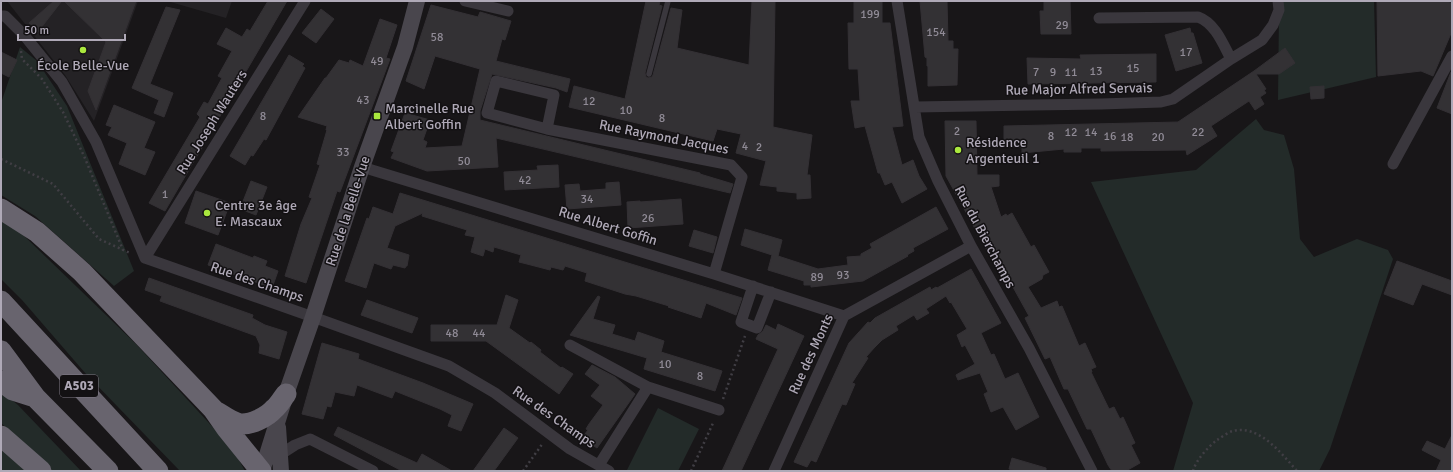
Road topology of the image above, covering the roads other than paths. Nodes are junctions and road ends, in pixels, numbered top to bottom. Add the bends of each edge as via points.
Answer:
1 (305, 1) edge
2 (417, 1) edge
3 (465, 1) edge
4 (668, 1) edge
5 (897, 1) edge
6 (1278, 1) edge
7 (508, 12) dead end
8 (2, 14) edge
9 (1099, 18) dead end
10 (1452, 56) edge
11 (1231, 59) junction
12 (649, 74) dead end
13 (915, 107) junction
14 (547, 129) junction
15 (1393, 164) dead end
16 (362, 168) junction
17 (1, 209) edge
18 (971, 246) junction
19 (145, 258) junction
20 (714, 274) junction
21 (753, 286) junction
22 (771, 292) junction
23 (1, 302) edge
24 (844, 316) junction
25 (313, 317) junction
26 (570, 346) dead end
27 (1, 351) edge
28 (1, 381) edge
29 (648, 387) junction
30 (286, 394) junction
31 (35, 397) junction
32 (213, 409) junction
33 (719, 410) dead end
34 (277, 422) junction
35 (1, 436) edge
36 (281, 454) junction
37 (599, 465) junction
38 (41, 471) edge
39 (108, 471) edge
40 (158, 471) edge
41 (262, 471) edge
42 (281, 471) edge
43 (373, 471) edge
44 (609, 471) edge
45 (774, 471) edge
46 (1092, 471) edge

1 - 19 street, Rue Joseph Wauters
2 - 16 street, Rue de la Belle-Vue via 405,47
3 - 7 street
4 - 12 lane
5 - 13 street, Rue du Bierchamps
6 - 11 street, Rue Major Alfred Servais via 1279,10 1273,25 1262,40
8 - 19 street via 24,35 62,82 96,142
9 - 11 street via 1198,17 1211,25
10 - 15 street
11 - 13 street, Rue Major Alfred Servais via 1173,99 1161,102
13 - 18 street, Rue du Bierchamps via 919,136 938,181
14 - 14 street, Rue Raymond Jacques via 487,113 496,81 554,95
14 - 20 street, Rue Raymond Jacques via 731,165 742,177
16 - 20 street, Rue Albert Goffin
16 - 25 street, Rue de la Belle-Vue
17 - 32 highway via 36,232 82,272
18 - 24 street, Rue des Monts
18 - 46 street, Rue du Bierchamps via 1029,348
19 - 25 street, Rue des Champs
20 - 21 street, Rue Albert Goffin
21 - 22 street, Rue Albert Goffin
21 - 22 street via 741,322 757,328
22 - 24 street, Rue Albert Goffin
23 - 40 highway, A503
24 - 45 street, Rue des Monts
25 - 30 street, Rue de la Belle-Vue
25 - 37 street, Rue des Champs via 449,366 495,393 570,449
26 - 29 street
27 - 31 highway, A503
28 - 31 highway via 13,390
29 - 33 street
29 - 37 street
30 - 32 highway via 274,410 247,424 238,424
30 - 34 street, Rue de la Belle-Vue
31 - 39 highway, A503
32 - 41 highway
34 - 36 street, Rue de la Belle-Vue
34 - 41 street, Rue de la Belle-Vue
35 - 38 highway
36 - 42 street, Rue de la Belle-Vue
36 - 43 street via 310,439
37 - 44 street, Rue des Champs

